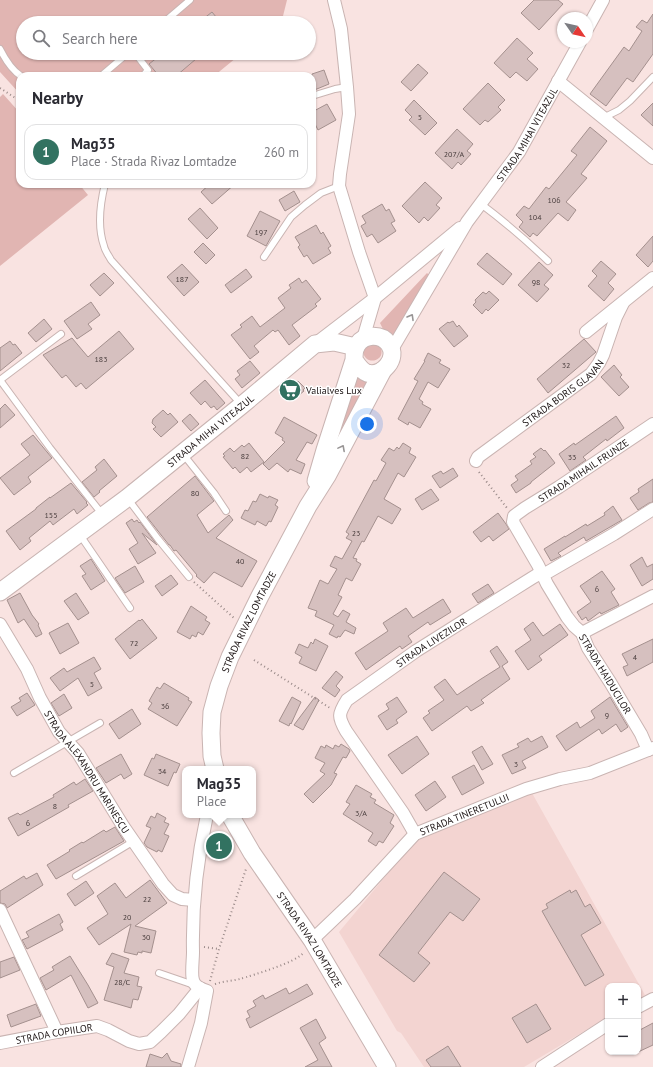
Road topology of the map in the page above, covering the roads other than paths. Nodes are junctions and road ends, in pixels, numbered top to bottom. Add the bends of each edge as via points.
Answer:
1 (190, 0) edge
2 (334, 0) edge
3 (603, 0) edge
4 (171, 16) edge
5 (593, 18) edge
6 (577, 48) edge
7 (0, 49) edge
8 (120, 60) edge
9 (140, 60) edge
10 (16, 72) edge
11 (106, 72) edge
12 (146, 72) edge
13 (653, 77) edge
14 (558, 81) junction
15 (348, 87) junction
16 (316, 95) edge
17 (603, 118) junction
18 (653, 158) edge
19 (339, 186) junction
20 (104, 188) edge
21 (480, 204) junction
22 (467, 222) junction
23 (264, 257) dead end
24 (548, 261) dead end
25 (653, 278) edge
26 (375, 298) junction
27 (623, 303) junction
28 (586, 332) dead end
29 (61, 334) dead end
30 (315, 344) junction
31 (358, 348) junction
32 (391, 350) junction
33 (383, 370) junction
34 (0, 380) edge
35 (242, 405) junction
36 (653, 424) edge
37 (182, 453) junction
38 (476, 461) road end
39 (127, 498) junction
40 (308, 506) junction
41 (653, 509) edge
42 (226, 512) dead end
43 (103, 516) junction
44 (514, 516) joint
45 (79, 534) junction
46 (543, 575) junction
47 (189, 577) road end
48 (0, 592) edge
49 (653, 596) edge
50 (130, 608) dead end
51 (0, 624) edge
52 (582, 633) junction
53 (100, 723) dead end
54 (68, 741) junction
55 (651, 749) edge
56 (214, 766) edge
57 (14, 772) dead end
58 (206, 818) edge
59 (232, 818) edge
60 (415, 834) junction
61 (134, 841) junction
62 (76, 876) dead end
63 (194, 900) junction
64 (0, 910) edge
65 (312, 940) junction
66 (159, 973) dead end
67 (201, 988) junction
68 (653, 999) edge
69 (641, 1005) edge
70 (605, 1026) edge
71 (57, 1032) junction
72 (0, 1043) edge
73 (188, 1067) edge
74 (387, 1067) edge
75 (542, 1067) edge

1 - 4 lane
2 - 15 street via 341,29
3 - 5 street
6 - 14 street, STRADA MIHAI VITEAZUL
7 - 10 lane
8 - 11 lane
9 - 12 lane via 148,70
13 - 17 lane via 630,102
14 - 17 street
14 - 21 street, STRADA MIHAI VITEAZUL via 519,152
15 - 16 lane
15 - 19 street via 349,114
17 - 18 street
19 - 23 lane via 321,193 291,217
19 - 26 street
20 - 35 lane via 100,232 104,248 111,260
21 - 22 street, STRADA MIHAI VITEAZUL
21 - 24 lane
22 - 26 street, STRADA MIHAI VITEAZUL
32 -> 22 street, STRADA MIHAI VITEAZUL
25 - 27 street, STRADA BORIS GLAVAN
26 - 30 street, STRADA MIHAI VITEAZUL
26 - 31 street
27 - 28 street, STRADA BORIS GLAVAN
27 - 38 street, STRADA BORIS GLAVAN via 604,355 591,374
29 - 34 lane
30 - 31 street via 334,342
30 - 35 street, STRADA MIHAI VITEAZUL
31 - 32 street via 369,336 384,340
31 - 33 street via 358,366 367,372
31 - 40 street, STRADA RIVAZ LOMTADZE
32 - 33 street via 390,364
40 -> 33 street, STRADA RIVAZ LOMTADZE via 327,476
34 - 43 lane
35 - 37 street, STRADA MIHAI VITEAZUL
36 - 44 street, STRADA MIHAIL FRUNZE
37 - 39 street, STRADA MIHAI VITEAZUL
37 - 42 lane
39 - 43 street, STRADA MIHAI VITEAZUL
39 - 47 lane
40 - 56 street, STRADA RIVAZ LOMTADZE via 244,628 224,672 212,712
41 - 46 street, STRADA LIVEZILOR
43 - 45 street, STRADA MIHAI VITEAZUL
44 - 46 street, STRADA HAIDUCILOR via 516,529
45 - 48 street, STRADA MIHAI VITEAZUL
45 - 50 lane
46 - 52 street, STRADA HAIDUCILOR via 567,617
46 - 60 street, STRADA LIVEZILOR via 537,575 416,651 347,700 340,710 340,720 346,731
49 - 52 street
51 - 54 street, STRADA ALEXANDRU MARINESCU via 50,717
52 - 55 street, STRADA HAIDUCILOR via 588,648
53 - 54 lane
54 - 57 lane
54 - 61 street, STRADA ALEXANDRU MARINESCU
55 - 60 street, STRADA TINERETULUI via 590,773 526,789
58 - 63 street
59 - 65 street, STRADA RIVAZ LOMTADZE via 252,853
60 - 65 street, STRADA TINERETULUI
61 - 62 lane
61 - 63 street, STRADA ALEXANDRU MARINESCU via 173,895
63 - 67 street via 193,980
64 - 71 street
65 - 74 street, STRADA RIVAZ LOMTADZE
66 - 67 lane
67 - 71 street, STRADA COPIILOR via 150,1042 139,1044 129,1041 97,1026
67 - 73 street via 201,1023
68 - 69 street
70 - 75 street
71 - 72 street, STRADA COPIILOR

